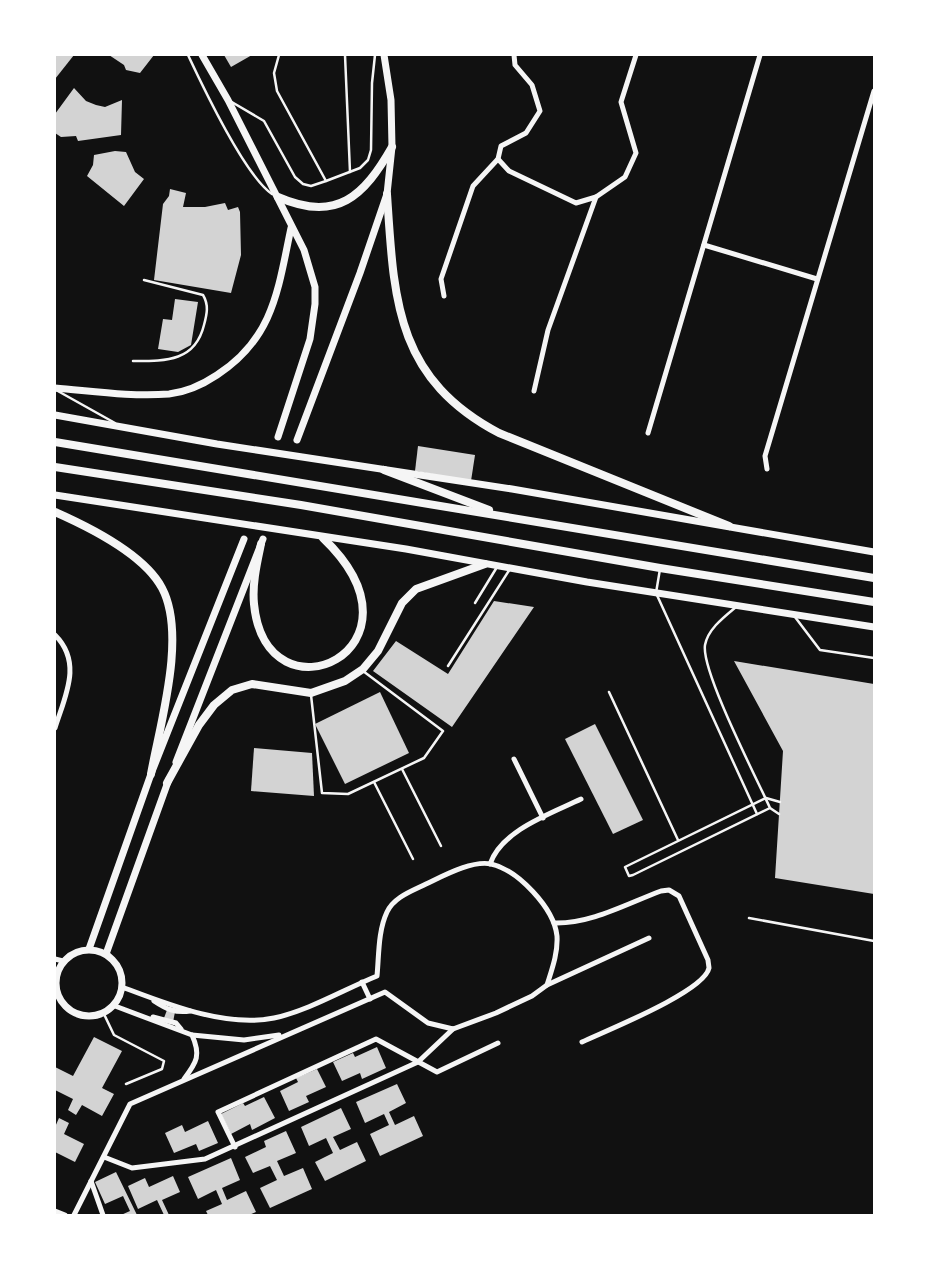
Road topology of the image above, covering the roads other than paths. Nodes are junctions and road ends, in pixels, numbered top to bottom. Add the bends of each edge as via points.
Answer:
1 (188, 55) edge
2 (202, 55) edge
3 (279, 55) edge
4 (345, 55) edge
5 (374, 55) edge
6 (384, 55) edge
7 (514, 55) edge
8 (636, 55) edge
9 (760, 55) edge
10 (874, 91) edge
11 (228, 100) junction
12 (392, 147) junction
13 (498, 159) junction
14 (350, 172) junction
15 (326, 181) junction
16 (387, 194) junction
17 (278, 197) junction
18 (596, 197) junction
19 (291, 228) junction
20 (704, 246) junction
21 (817, 279) junction
22 (144, 280) dead end
23 (444, 296) dead end
24 (133, 361) dead end
25 (55, 389) edge
26 (534, 391) dead end
27 (55, 415) edge
28 (125, 428) junction
29 (648, 433) dead end
30 (278, 437) dead end
31 (297, 440) dead end
32 (55, 442) edge
33 (55, 467) edge
34 (384, 470) junction
35 (767, 470) dead end
36 (55, 495) edge
37 (55, 512) edge
38 (504, 516) junction
39 (728, 526) junction
40 (323, 538) junction
41 (244, 539) dead end
42 (262, 541) joint
43 (874, 552) edge
44 (485, 564) junction
45 (498, 566) junction
46 (511, 568) junction
47 (660, 568) junction
48 (874, 578) edge
49 (656, 593) junction
50 (874, 602) edge
51 (475, 604) dead end
52 (739, 605) junction
53 (793, 614) junction
54 (874, 627) edge
55 (55, 635) edge
56 (874, 658) edge
57 (448, 666) dead end
58 (362, 670) junction
59 (609, 692) dead end
60 (311, 693) junction
61 (55, 728) edge
62 (514, 759) dead end
63 (402, 769) junction
64 (151, 774) junction
65 (374, 782) junction
66 (167, 783) junction
67 (766, 798) junction
68 (581, 799) dead end
69 (780, 802) dead end
70 (752, 804) junction
71 (770, 808) junction
72 (757, 814) junction
73 (779, 814) dead end
74 (543, 818) junction
75 (678, 840) junction
76 (440, 846) dead end
77 (413, 859) dead end
78 (490, 864) junction
79 (750, 918) dead end
80 (554, 923) junction
81 (649, 938) dead end
82 (874, 941) edge
83 (89, 949) junction
84 (106, 954) junction
85 (55, 959) edge
86 (63, 962) junction
87 (55, 980) edge
88 (362, 982) junction
89 (548, 985) junction
90 (122, 987) junction
91 (370, 999) junction
92 (115, 1006) junction
93 (103, 1012) junction
94 (452, 1029) junction
95 (286, 1034) junction
96 (192, 1035) junction
97 (582, 1042) dead end
98 (498, 1043) dead end
99 (418, 1062) junction
100 (182, 1081) junction
101 (126, 1084) dead end
102 (235, 1146) junction
103 (104, 1156) junction
104 (91, 1181) junction
105 (55, 1211) edge
106 (64, 1215) edge
107 (74, 1215) edge
108 (103, 1215) edge

1 - 17 lane via 248,167 263,188
2 - 11 street
3 - 15 lane via 274,73 277,91
4 - 14 lane
5 - 14 lane via 371,150 368,160
6 - 12 street via 391,100
7 - 13 street via 515,65 532,85 540,111 526,133 501,146
8 - 18 street via 621,102 636,153 625,177
9 - 20 street
10 - 21 street
11 - 15 lane via 264,121 295,178 312,186
11 - 17 street
12 - 16 street
12 - 17 main road via 376,176 344,202 305,206
13 - 18 street via 509,171 576,203
13 - 23 street via 473,186 441,279
14 - 15 lane
16 - 31 street
16 - 39 main road via 396,300 402,324 419,361 445,395 471,417 499,433
17 - 19 street
18 - 26 street via 548,330
19 - 25 street via 266,323 243,356 223,371 191,389 169,394
19 - 30 street via 310,268 316,304 310,339
20 - 21 street
20 - 29 street
21 - 35 street via 765,456
22 - 24 lane via 203,295 207,312 195,348 183,356
25 - 28 lane
27 - 28 street
28 - 34 street
32 - 38 main road
33 - 47 main road via 301,505
34 - 38 main road
34 - 39 street
36 - 40 street
37 - 64 main road via 113,542 130,555 153,576 166,598 173,636
38 - 48 main road
39 - 43 street
40 - 42 main road via 352,572 364,612 362,628 352,648 333,661 311,668 287,664 278,658 258,626 254,586
40 - 44 street
41 - 64 street
42 - 66 street
44 - 45 street
44 - 58 main road via 426,584 409,595 378,651
45 - 46 street
45 - 51 lane
46 - 49 street
46 - 57 lane
47 - 49 lane
47 - 50 main road
49 - 52 street
49 - 70 lane
52 - 53 street
52 - 67 lane via 710,632 705,645 705,659 719,698
53 - 54 street
53 - 56 lane via 820,650
55 - 61 street via 65,649 72,671
58 - 60 main road via 345,681
58 - 63 lane via 443,731 424,758
59 - 75 lane
60 - 65 lane via 322,793 348,794
60 - 66 main road via 252,684 232,690 214,705 199,725
62 - 74 street
63 - 65 lane
63 - 76 lane
64 - 83 street
65 - 77 lane
66 - 84 street
67 - 69 lane
67 - 70 lane
67 - 71 lane
68 - 74 street
70 - 72 lane
70 - 75 lane
71 - 72 lane
71 - 73 lane
72 - 75 lane via 629,876 625,867
74 - 78 street via 506,838 494,851
78 - 80 street via 529,887
78 - 88 street via 462,867 394,902 381,932 377,976
79 - 82 lane
80 - 89 street via 557,939
80 - 97 street via 586,921 669,890 679,896 708,960 709,968 705,975 667,1003
81 - 89 street
83 - 84 street
83 - 86 street via 70,955
84 - 90 street via 117,965
85 - 86 street
86 - 87 street
87 - 93 street via 58,995 67,1008 87,1016
88 - 90 street via 275,1018 251,1021 213,1016
88 - 91 street
89 - 94 street via 496,1013
90 - 92 street
91 - 94 street via 386,992 428,1023
91 - 95 street
92 - 93 street
92 - 96 street
93 - 101 lane via 114,1035 164,1061 162,1068
94 - 99 street
95 - 96 street via 244,1040
95 - 100 street
96 - 100 street via 198,1049 194,1067
98 - 99 street via 437,1072
99 - 102 street
99 - 102 street via 376,1040 218,1112
100 - 103 street via 130,1104
102 - 103 street via 205,1159 132,1168
103 - 104 street
104 - 107 street
104 - 108 street
105 - 106 street

